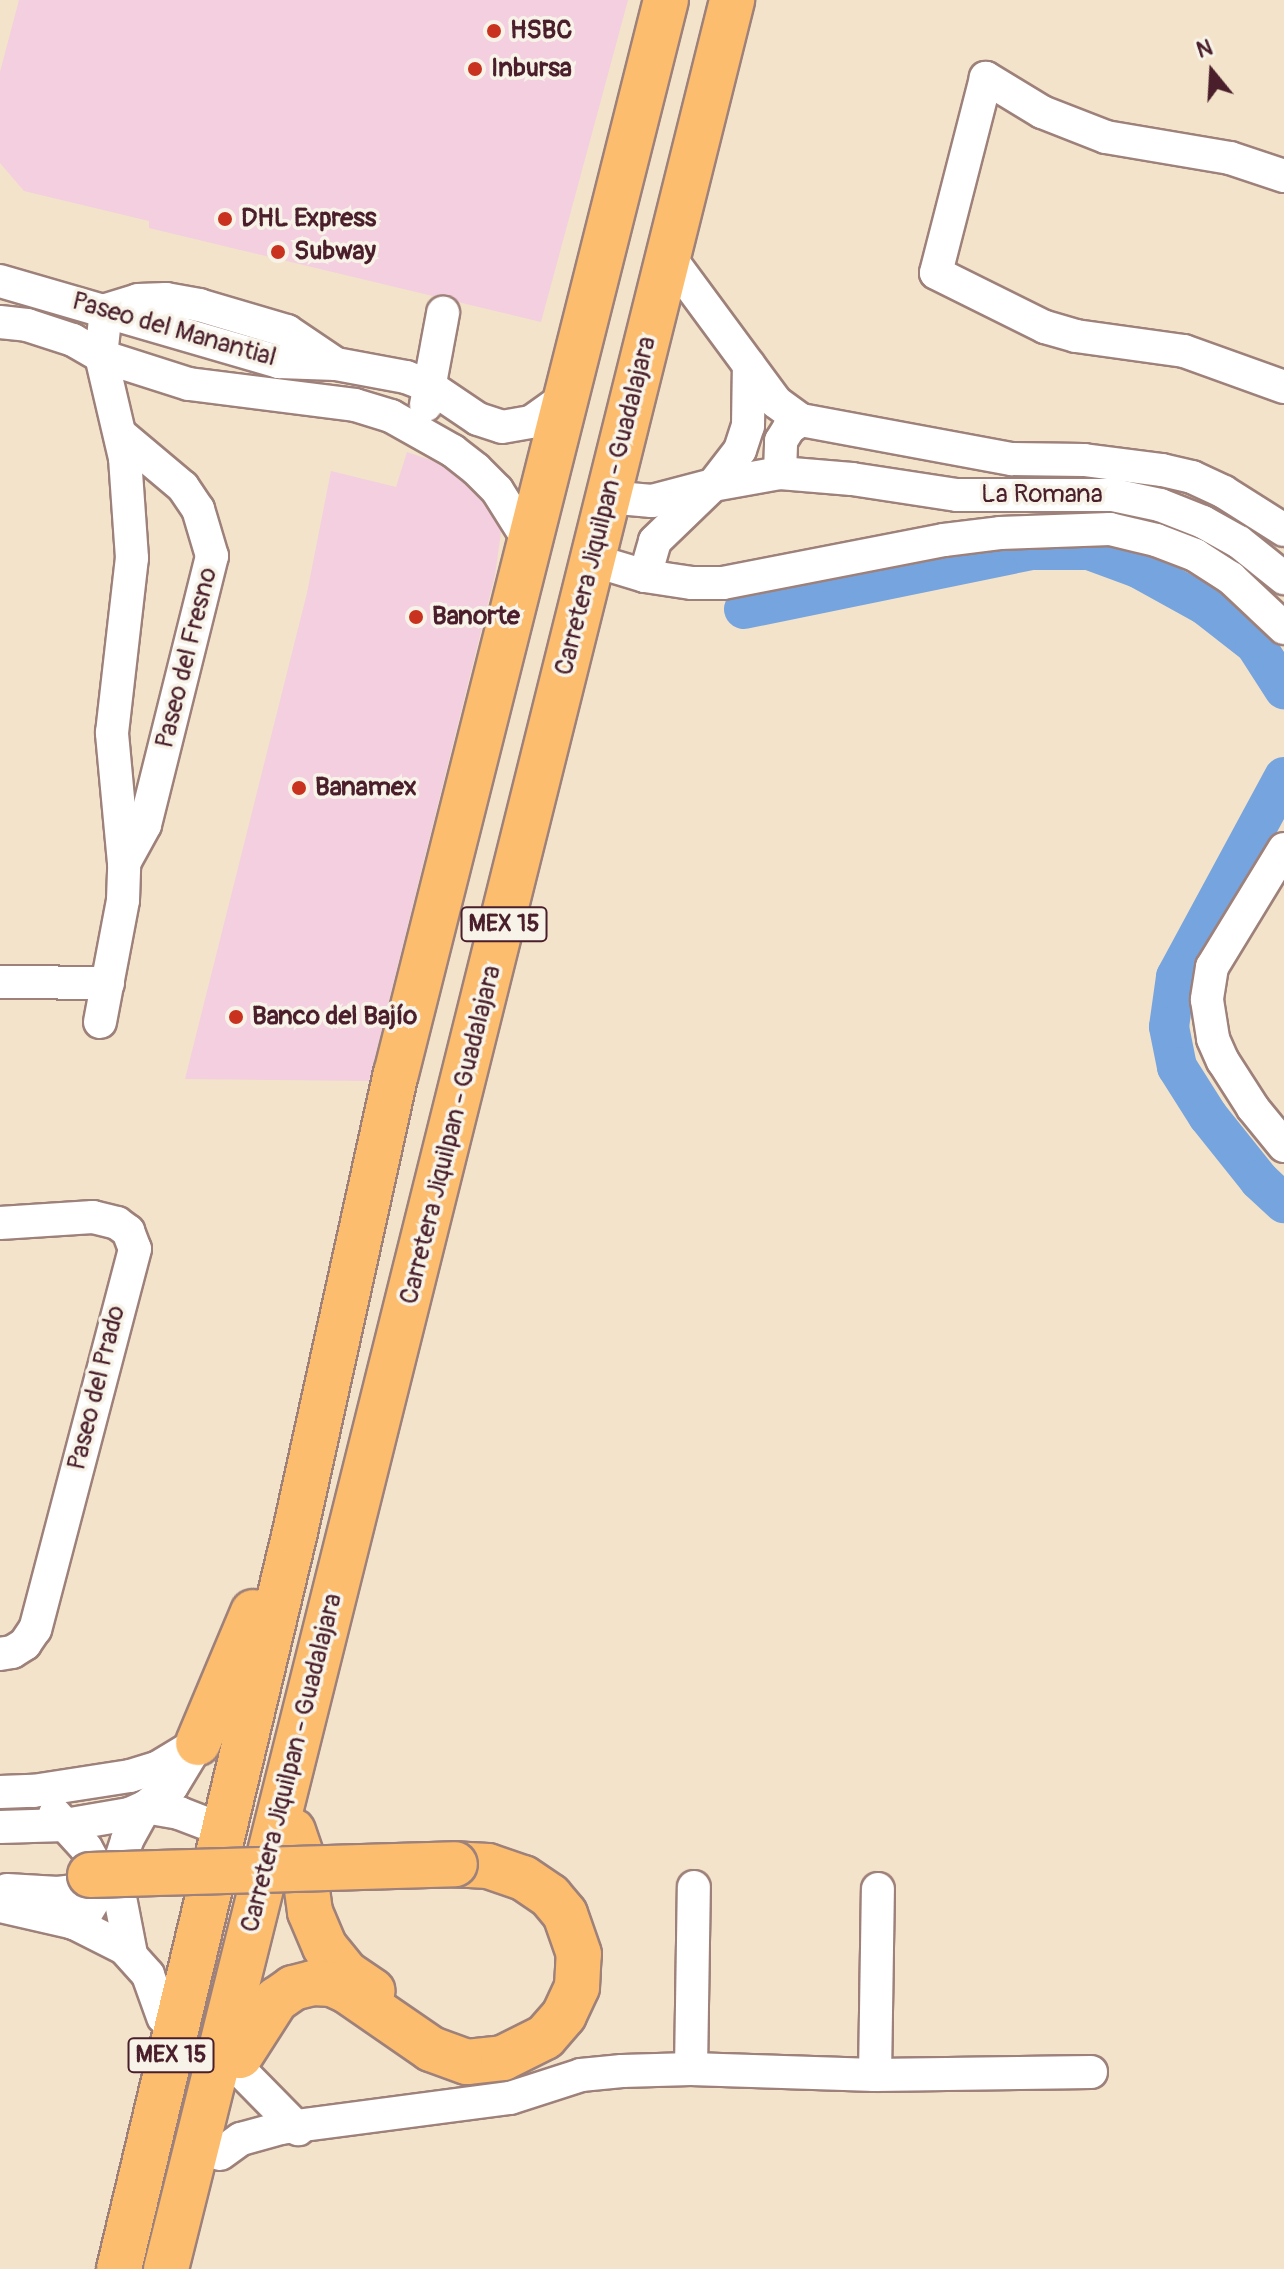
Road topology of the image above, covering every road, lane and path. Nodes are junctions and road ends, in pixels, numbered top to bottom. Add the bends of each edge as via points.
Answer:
1 (666, 0) edge
2 (732, 0) edge
3 (1284, 176) edge
4 (667, 254) junction
5 (0, 281) edge
6 (106, 310) junction
7 (443, 313) dead end
8 (0, 322) edge
9 (101, 356) junction
10 (749, 365) junction
11 (429, 386) junction
12 (1284, 387) edge
13 (566, 397) junction
14 (801, 420) junction
15 (421, 431) junction
16 (120, 434) junction
17 (780, 473) junction
18 (713, 485) junction
19 (607, 497) junction
20 (1284, 530) edge
21 (529, 541) junction
22 (592, 560) junction
23 (645, 576) junction
24 (1284, 578) edge
25 (1284, 628) edge
26 (1284, 849) edge
27 (124, 863) junction
28 (0, 982) edge
29 (108, 983) junction
30 (100, 1022) dead end
31 (1284, 1146) edge
32 (0, 1223) edge
33 (295, 1532) junction
34 (0, 1654) edge
35 (198, 1743) junction
36 (234, 1777) junction
37 (33, 1791) junction
38 (0, 1792) edge
39 (282, 1804) junction
40 (145, 1807) junction
41 (65, 1825) junction
42 (210, 1825) junction
43 (0, 1827) edge
44 (271, 1846) junction
45 (0, 1870) edge
46 (453, 1872) junction
47 (694, 1887) dead end
48 (878, 1889) dead end
49 (0, 1890) edge
50 (85, 1896) junction
51 (0, 1906) edge
52 (131, 1954) junction
53 (163, 2017) junction
54 (239, 2062) junction
55 (691, 2069) junction
56 (1091, 2072) dead end
57 (875, 2075) junction
58 (298, 2129) junction
59 (220, 2154) junction
60 (102, 2269) edge
61 (119, 2269) edge
62 (166, 2269) edge
63 (190, 2269) edge

1 - 13 highway, Carretera Jiquilpan - Guadalajara / MEX 15
2 - 4 highway, Carretera Jiquilpan - Guadalajara / MEX 15
3 - 12 street via 1230,158 1106,137 1042,112 986,78 936,273 1045,327 1184,351
4 - 10 street, La Romana
4 - 19 highway, Carretera Jiquilpan - Guadalajara / MEX 15
5 - 6 street, Paseo del Manantial
6 - 9 street, Paseo del Fresno
6 - 11 street, Paseo del Manantial via 279,362 373,369
7 - 11 street
8 - 9 street, Paseo del Manantial via 73,340
9 - 15 street, Paseo del Manantial via 189,384 372,409
9 - 16 street, Paseo del Fresno
10 - 14 street, La Romana via 776,402
10 - 18 street via 748,426 740,450
11 - 13 street, Paseo del Manantial via 478,419 502,427 531,422
11 - 15 street
13 - 21 highway, Carretera Jiquilpan - Guadalajara / MEX 15
14 - 17 street via 781,441
14 - 20 street, La Romana via 1012,459 1084,460 1162,470 1224,492
15 - 21 street, Paseo del Manantial via 497,490
16 - 27 street, Paseo del Fresno via 131,500 132,558 112,733
16 - 27 street, Paseo del Fresno via 183,487 198,509 212,556 145,825
17 - 18 street, La Romana
17 - 24 street, La Romana via 957,495 1113,495 1144,501 1203,522 1239,542
18 - 19 street, La Romana via 652,501
18 - 23 street via 655,541
19 - 22 highway, Carretera Jiquilpan - Guadalajara / MEX 15
21 - 33 highway, Carretera Jiquilpan - Guadalajara / MEX 15 via 396,1074
22 - 23 street
22 - 39 highway, Carretera Jiquilpan - Guadalajara / MEX 15
23 - 25 street via 723,583 944,540 1110,529 1195,555 1231,578
26 - 31 street via 1212,967 1207,1000 1213,1039 1223,1061
27 - 29 street, Paseo del Fresno
28 - 29 street
29 - 30 street, Paseo del Fresno
32 - 34 street, Paseo del Prado via 93,1217 128,1231 135,1249 35,1629 25,1644
33 - 35 highway via 273,1565
33 - 36 highway, Carretera Jiquilpan - Guadalajara / MEX 15
35 - 37 street via 157,1768 130,1776
35 - 40 street via 177,1779
36 - 42 highway
36 - 61 highway, Carretera Jiquilpan - Guadalajara / MEX 15
37 - 38 street
37 - 41 street
39 - 44 highway, Carretera Jiquilpan - Guadalajara / MEX 15
39 - 46 highway via 303,1860 310,1912 325,1947 346,1973 441,2034 476,2045 510,2040 541,2016 559,1986 562,1960 556,1931 538,1908 511,1892
40 - 41 street
40 - 42 street
40 - 52 street via 119,1865
41 - 43 street
41 - 50 street via 94,1860 99,1882 92,1905
42 - 53 highway
44 - 54 highway via 277,1900
44 - 62 highway, Carretera Jiquilpan - Guadalajara / MEX 15
45 - 50 street via 40,1876
46 - 50 highway, bridge
46 - 54 highway via 488,1866 523,1878 550,1896 570,1924 579,1954 577,1987 564,2015 545,2037 503,2058 467,2062 431,2049 347,1991 313,1983 276,2000
47 - 55 street
48 - 57 street
49 - 50 street
50 - 51 street
50 - 52 street via 98,1932
52 - 53 street via 153,1985
53 - 60 highway
54 - 58 street
54 - 59 highway
55 - 57 street
55 - 58 street via 581,2075 510,2098
56 - 57 street
58 - 59 street via 249,2136
59 - 63 highway

